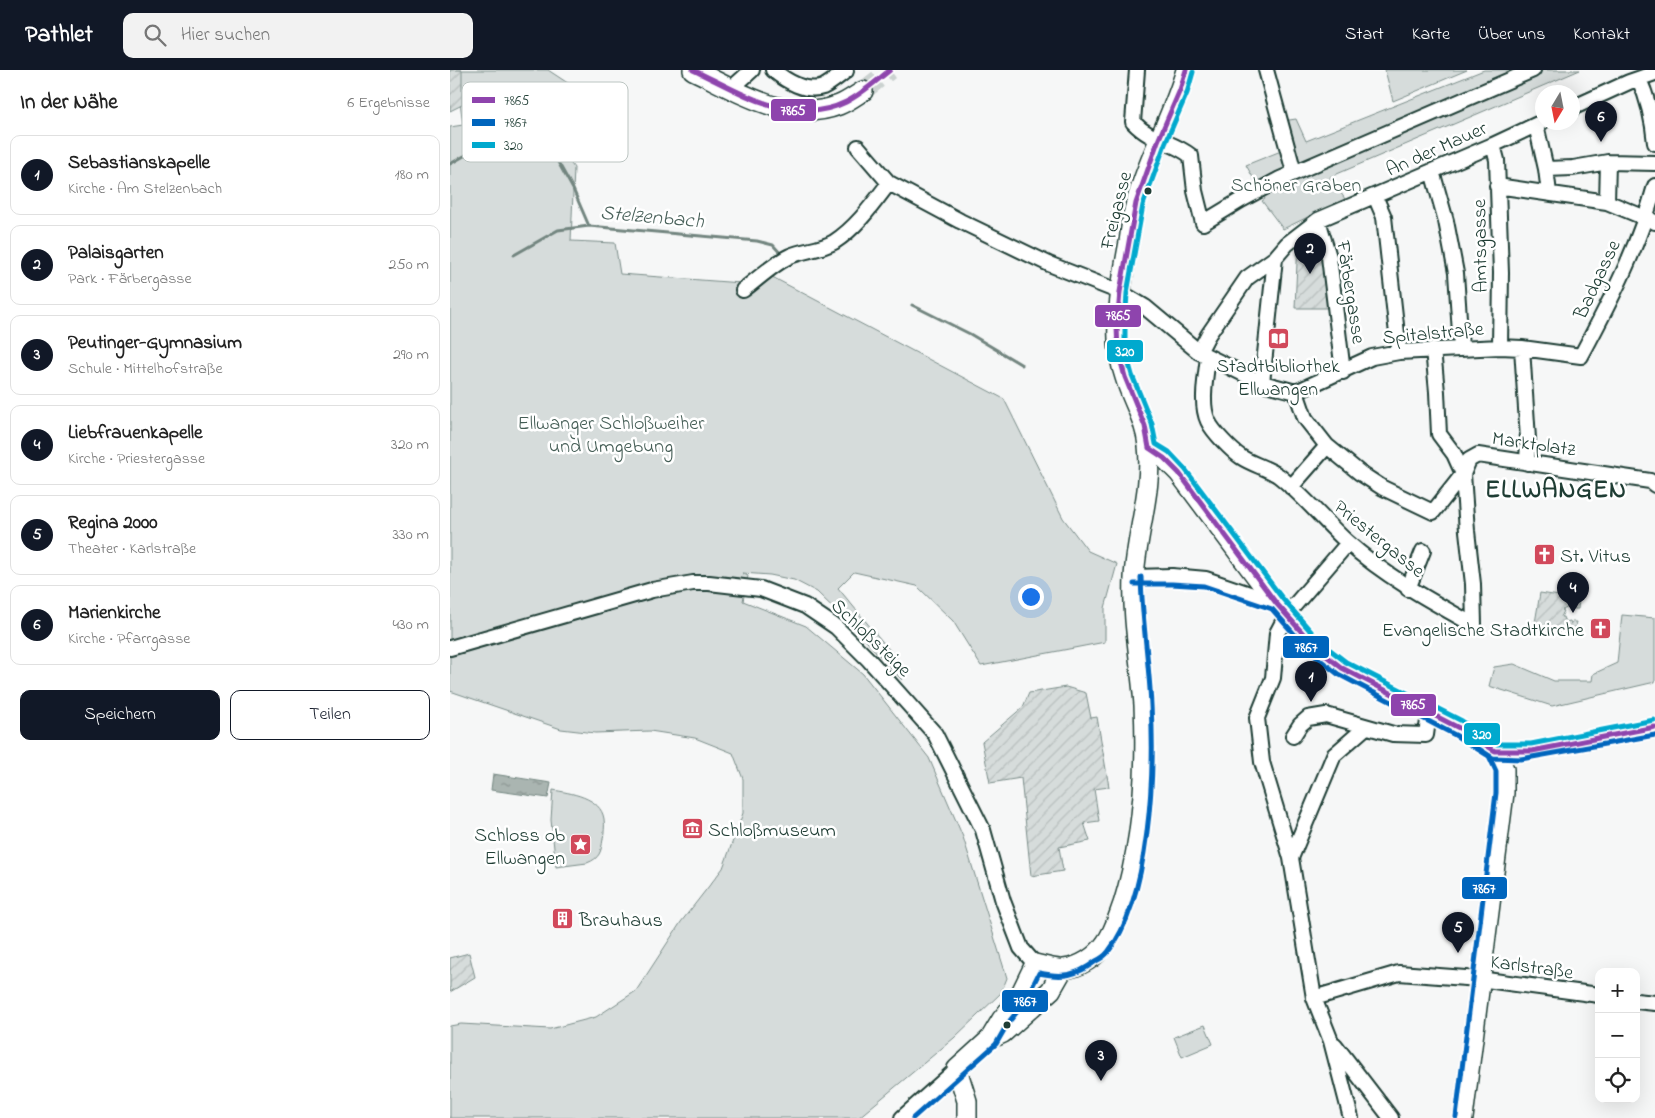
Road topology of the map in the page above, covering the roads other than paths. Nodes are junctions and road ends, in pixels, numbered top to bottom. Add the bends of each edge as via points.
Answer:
1 (693, 70) edge
2 (752, 70) edge
3 (773, 70) edge
4 (1137, 70) edge
5 (1186, 70) edge
6 (1266, 70) edge
7 (1533, 70) edge
8 (846, 71) edge
9 (1655, 72) edge
10 (1639, 79) junction
11 (732, 88) junction
12 (862, 91) tunnel mouth
13 (1580, 105) edge
14 (1535, 125) edge
15 (1540, 130) edge
16 (1158, 141) junction
17 (1655, 143) edge
18 (1493, 145) junction
19 (858, 147) dead end
20 (1608, 162) junction
21 (1655, 163) edge
22 (1546, 169) junction
23 (1432, 171) junction
24 (1294, 172) junction
25 (889, 183) junction
26 (1655, 186) edge
27 (1498, 189) junction
28 (1549, 193) junction
29 (1375, 196) junction
30 (1607, 202) junction
31 (1318, 220) junction
32 (1650, 220) edge
33 (1275, 258) junction
34 (743, 290) dead end
35 (1120, 292) junction
36 (1500, 346) junction
37 (1461, 348) junction
38 (1522, 348) junction
39 (1433, 349) junction
40 (1399, 352) junction
41 (1204, 355) junction
42 (1580, 356) joint
43 (1343, 372) junction
44 (1262, 383) junction
45 (1296, 392) junction
46 (1327, 446) junction
47 (1148, 448) junction
48 (1527, 463) junction
49 (1463, 474) junction
50 (1655, 485) edge
51 (1291, 487) junction
52 (1348, 543) junction
53 (1423, 551) dead end
54 (1134, 577) junction
55 (1408, 589) junction
56 (1281, 608) junction
57 (450, 648) edge
58 (1430, 713) junction
59 (1366, 727) junction
60 (1655, 727) edge
61 (1294, 736) dead end
62 (1495, 751) junction
63 (1291, 858) junction
64 (1035, 964) junction
65 (1063, 969) junction
66 (1479, 979) junction
67 (1595, 995) edge
68 (1314, 998) junction
69 (1640, 1001) edge
70 (1655, 1003) edge
71 (990, 1039) junction
72 (1331, 1041) junction
73 (957, 1069) junction
74 (902, 1118) edge
75 (967, 1118) edge
76 (1351, 1118) edge
77 (1391, 1118) edge
78 (1463, 1118) edge

1 - 11 street
2 - 11 street
3 - 8 street via 802,88 822,87
4 - 16 street via 1133,122 1142,132
5 - 16 street, Freigasse
6 - 24 street
7 - 24 street
9 - 10 street
10 - 13 street
10 - 17 street
11 - 12 street via 778,108 802,112 840,105
14 - 18 street, An der Mauer
15 - 22 street
16 - 24 street via 1181,148 1191,156 1203,223
16 - 35 street, Freigasse via 1136,203
18 - 23 street, An der Mauer
18 - 27 street, Amtsgasse
19 - 25 street
20 - 21 street
20 - 22 street
20 - 30 street
22 - 28 street
23 - 29 street, An der Mauer
23 - 37 street via 1456,273
25 - 34 street via 846,233 832,243 778,263
25 - 35 street via 1049,264
26 - 32 street, Badgasse
27 - 28 street
27 - 36 street, Amtsgasse
28 - 30 street
29 - 31 street, An der Mauer
29 - 40 street via 1384,217
30 - 32 street
31 - 33 street, An der Mauer via 1286,244
31 - 43 street, Färbergasse via 1330,257
32 - 42 street, Badgasse
33 - 41 street, An der Mauer via 1247,278 1208,335
33 - 44 street
35 - 41 street
35 - 47 street, Freigasse via 1118,351 1145,426
36 - 37 street, Spitalstraße
36 - 38 street, Spitalstraße
37 - 39 street, Spitalstraße
38 - 42 street, Spitalstraße
38 - 48 street
39 - 40 street, Spitalstraße
39 - 49 street via 1439,434 1454,454
40 - 43 street, Spitalstraße via 1372,357
41 - 44 street
41 - 51 street, Priestergasse via 1204,399 1208,421 1241,457 1276,474
43 - 45 street, Spitalstraße
44 - 45 street
45 - 46 street via 1305,418
46 - 49 street, Marktplatz via 1383,488 1433,512
46 - 51 street
47 - 54 street
47 - 56 street via 1179,473
48 - 49 street, Marktplatz via 1478,455 1469,460
48 - 50 street, Marktplatz via 1650,481
49 - 55 street, Priestergasse via 1474,625
51 - 52 street, Priestergasse
52 - 55 street, Priestergasse
52 - 56 street
53 - 55 street
54 - 56 street via 1206,579
54 - 65 street via 1144,705 1144,775 1131,877 1117,922 1106,943 1080,964
56 - 58 street via 1315,647 1342,668
56 - 63 street via 1273,678 1257,718 1262,762
57 - 64 street, Schloßsteige via 652,590 693,583 761,589 805,606 836,627 935,734 983,830 1003,901 1021,948
58 - 59 street via 1426,735 1393,734
58 - 62 street
59 - 61 street via 1326,715 1308,718
59 - 63 street via 1334,755
60 - 62 street via 1532,751
62 - 66 street via 1504,770 1504,793
63 - 68 street
64 - 65 street
64 - 71 street via 1018,999
65 - 71 street via 1051,990 1003,1033
66 - 67 street, Karlstraße
66 - 68 street, Karlstraße via 1399,973
66 - 78 street
68 - 72 street
69 - 70 street
71 - 73 street
72 - 76 street
72 - 77 street
73 - 74 street
73 - 75 street via 967,1102

